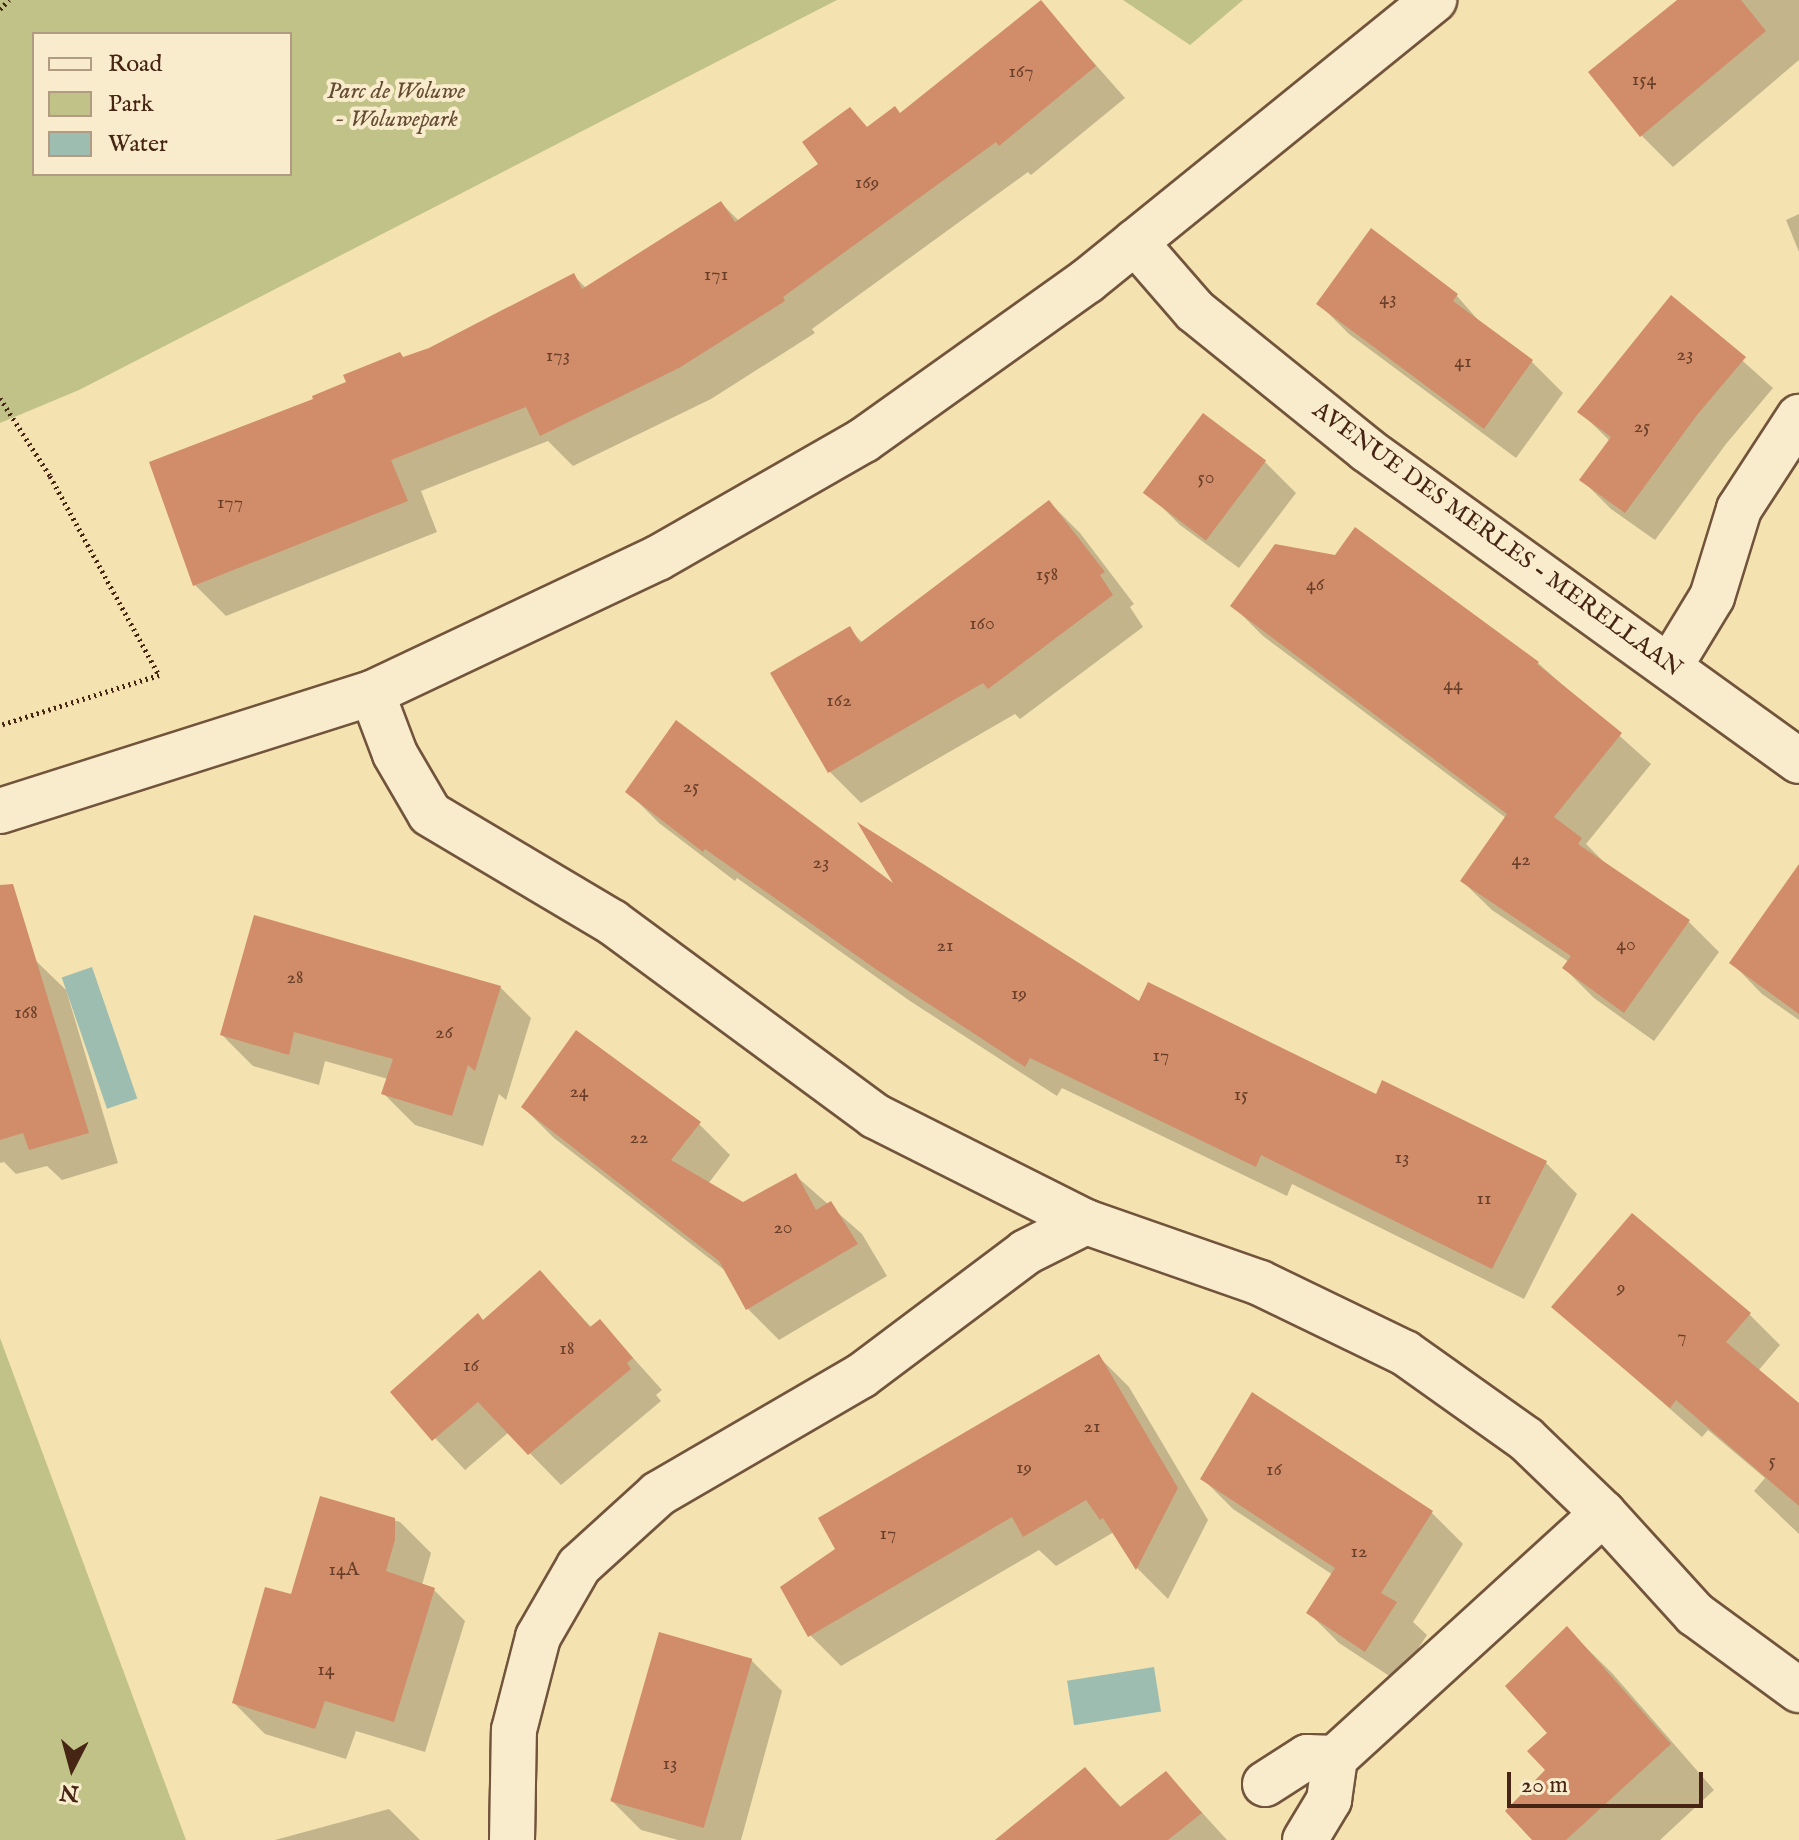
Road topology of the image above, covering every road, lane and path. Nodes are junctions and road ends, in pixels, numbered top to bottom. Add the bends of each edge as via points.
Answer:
1 (9, 0) edge
2 (1434, 0) edge
3 (0, 9) edge
4 (1135, 242) junction
5 (0, 398) edge
6 (1799, 417) edge
7 (1670, 666) junction
8 (372, 693) junction
9 (0, 725) edge
10 (1799, 761) edge
11 (0, 811) edge
12 (1086, 1222) junction
13 (1603, 1513) junction
14 (1799, 1690) edge
15 (1335, 1758) junction
16 (1265, 1784) dead end
17 (512, 1840) edge
18 (1305, 1840) edge

1 - 3 path
2 - 4 street
4 - 7 street, AVENUE DES MERLES - MERELLAAN via 1195,311 1367,450
4 - 8 street via 864,440 658,558
5 - 9 path via 50,476 159,675
6 - 7 street via 1739,509 1712,597
7 - 10 street, AVENUE DES MERLES - MERELLAAN
8 - 11 street
8 - 12 street via 395,754 430,814 612,922 875,1116
12 - 13 street via 1260,1283 1405,1353 1526,1439
12 - 17 street via 1026,1252 861,1376 658,1494 579,1566 538,1637 514,1730
13 - 14 street via 1695,1614
13 - 15 street
15 - 16 street via 1307,1757
15 - 18 street via 1329,1800

